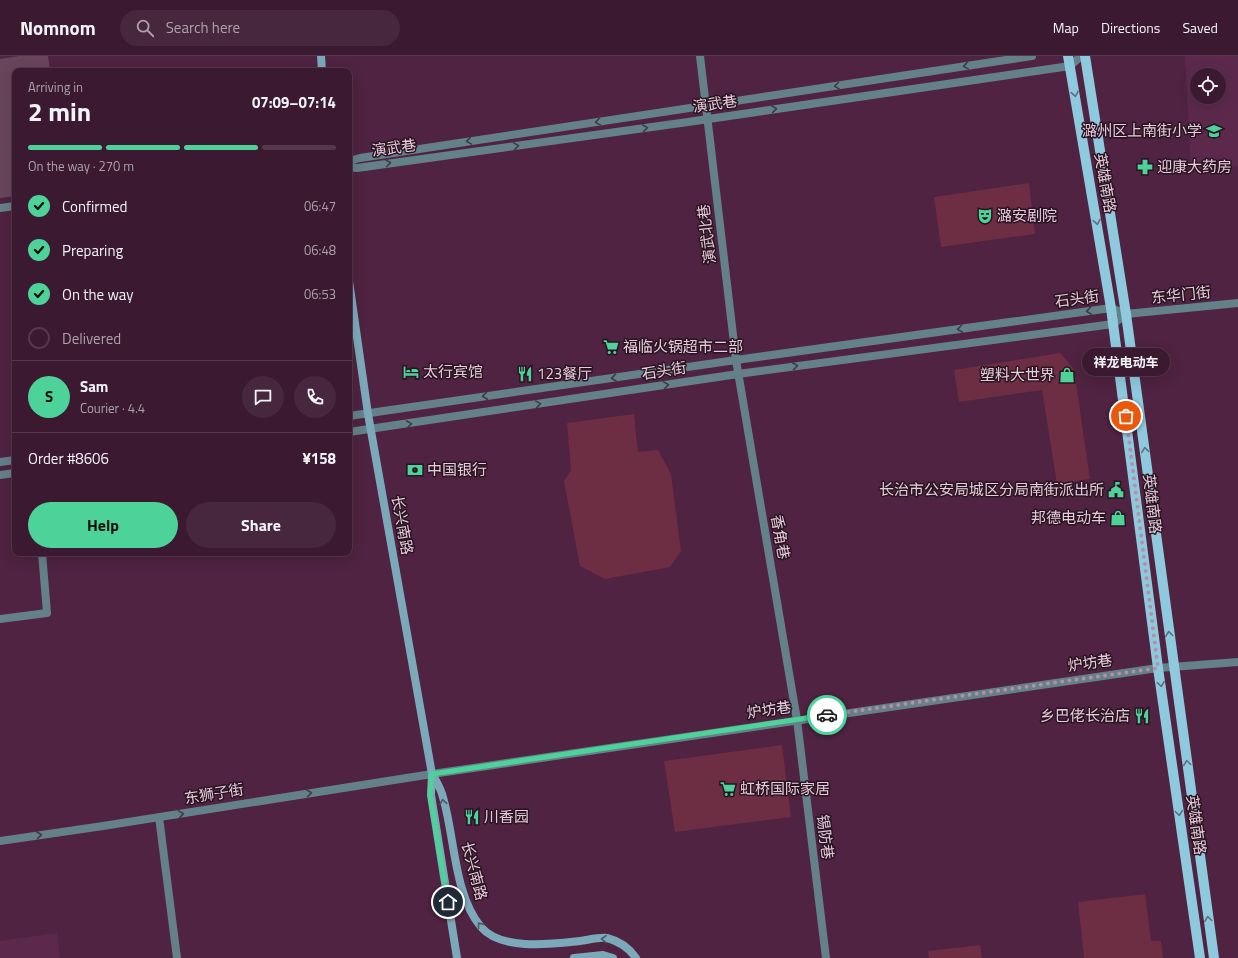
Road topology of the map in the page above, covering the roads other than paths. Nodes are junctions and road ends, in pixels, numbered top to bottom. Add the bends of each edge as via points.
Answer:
1 (321, 56) edge
2 (700, 56) edge
3 (1032, 56) edge
4 (1081, 56) edge
5 (1085, 56) edge
6 (1069, 61) edge
7 (322, 68) edge
8 (706, 106) junction
9 (708, 119) junction
10 (352, 160) edge
11 (352, 167) edge
12 (12, 206) edge
13 (0, 208) edge
14 (352, 302) edge
15 (1238, 303) edge
16 (1111, 308) junction
17 (1126, 314) junction
18 (1114, 324) junction
19 (736, 360) junction
20 (738, 374) junction
21 (368, 414) junction
22 (352, 416) edge
23 (371, 429) junction
24 (352, 432) edge
25 (12, 460) edge
26 (0, 462) edge
27 (12, 473) edge
28 (0, 475) edge
29 (42, 556) edge
30 (0, 619) edge
31 (1238, 662) edge
32 (1174, 666) junction
33 (1158, 668) junction
34 (797, 720) junction
35 (432, 774) junction
36 (159, 817) junction
37 (0, 841) edge
38 (177, 958) edge
39 (457, 958) edge
40 (574, 958) edge
41 (613, 958) edge
42 (636, 958) edge
43 (826, 958) edge
44 (1200, 958) edge
45 (1214, 958) edge

1 - 7 main road
2 - 8 street, 演武北巷
3 -> 8 street, 演武巷
4 - 6 street
5 - 17 main road, 英雄南路
9 -> 6 street, 演武巷
6 -> 16 main road, 英雄南路
8 - 9 street, 演武北巷
8 -> 10 street, 演武巷
11 -> 9 street, 演武巷
9 - 19 street, 演武北巷
12 - 13 street
14 - 21 main road, 长兴南路
15 - 17 street, 东华门街
16 - 17 street, 石头街
16 - 18 main road, 英雄南路
16 -> 19 street, 石头街
17 - 18 street
32 -> 17 main road, 英雄南路
20 -> 18 street, 石头街
18 - 33 main road, 英雄南路
19 - 20 street, 香角巷
19 -> 21 street, 石头街
23 -> 20 street, 石头街
20 - 34 street, 香角巷
21 - 22 street, 石头街
21 - 23 main road, 长兴南路
23 - 24 street, 石头街
23 - 35 main road, 长兴南路
25 - 26 street
27 - 28 street
29 - 30 street via 47,613
31 - 32 street, 炉坊巷
32 - 33 street, 炉坊巷
45 -> 32 main road, 英雄南路
33 - 34 street, 炉坊巷
33 -> 44 main road, 英雄南路
34 - 35 street, 炉坊巷
34 - 43 street, 锡防巷
36 -> 35 street, 东狮子街
35 - 39 main road, 长兴南路 via 430,795
42 -> 35 main road, 长兴南路 via 619,942 606,938 556,944 530,944 495,938 481,928 471,912 461,886 442,794
37 -> 36 street, 东狮子街
36 - 38 street
40 - 41 main road via 603,954

